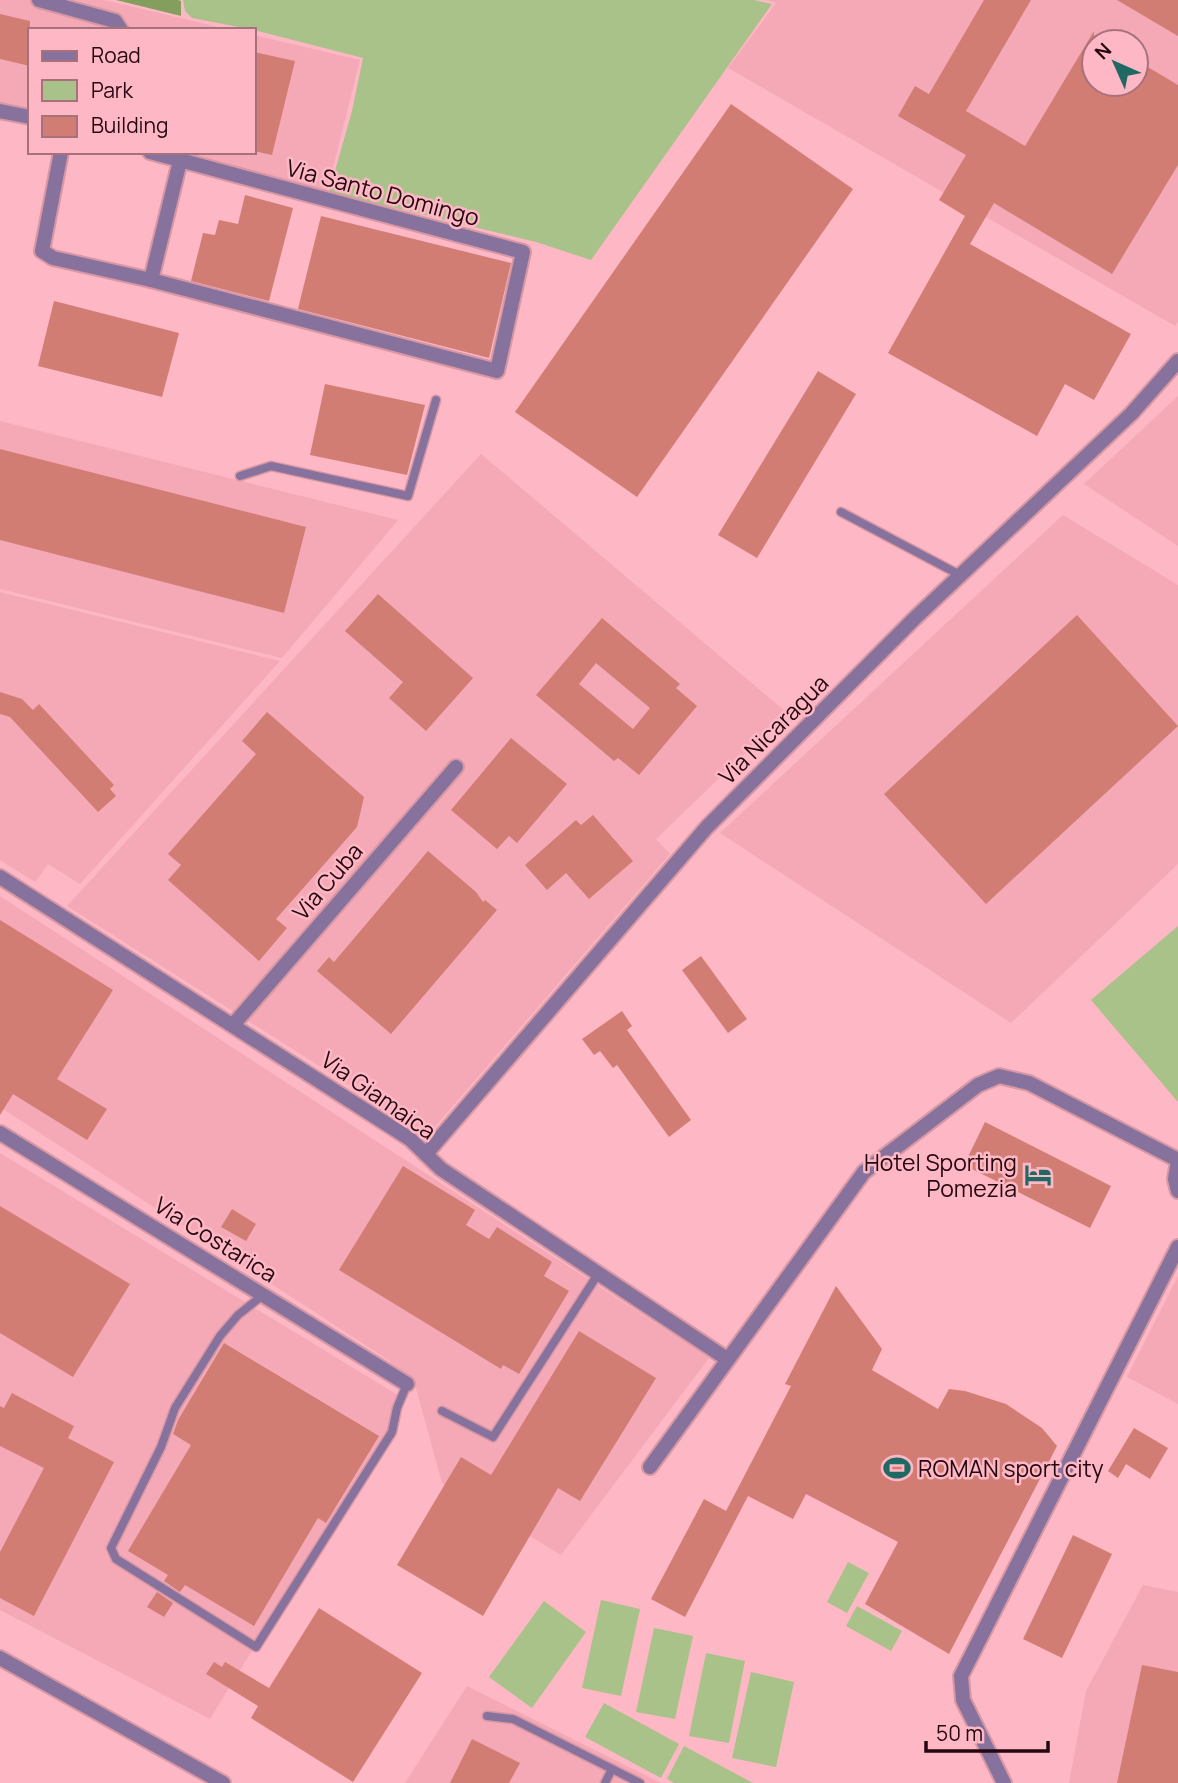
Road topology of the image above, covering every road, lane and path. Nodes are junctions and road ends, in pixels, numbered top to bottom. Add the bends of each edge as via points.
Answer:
1 (39, 0) edge
2 (120, 28) edge
3 (0, 110) edge
4 (28, 117) edge
5 (61, 154) edge
6 (157, 154) edge
7 (180, 161) junction
8 (151, 280) junction
9 (1178, 361) edge
10 (436, 400) dead end
11 (240, 476) dead end
12 (841, 512) dead end
13 (960, 575) junction
14 (456, 767) dead end
15 (0, 877) edge
16 (233, 1026) junction
17 (0, 1133) edge
18 (426, 1154) junction
19 (1178, 1161) edge
20 (1178, 1191) edge
21 (1178, 1247) edge
22 (598, 1273) junction
23 (263, 1295) junction
24 (727, 1359) junction
25 (407, 1384) joint
26 (442, 1411) dead end
27 (650, 1467) dead end
28 (0, 1658) edge
29 (487, 1716) dead end
30 (612, 1769) junction
31 (223, 1783) edge
32 (605, 1783) edge
33 (640, 1783) edge
34 (1004, 1783) edge

1 - 2 street via 115,21
3 - 4 street
5 - 8 street via 42,251 53,258
6 - 7 street, Via Santo Domingo
7 - 8 street
7 - 8 street, Via Santo Domingo via 523,252 497,371
9 - 13 street, Via Nicaragua via 1132,413
10 - 11 lane via 408,496 271,466
12 - 13 lane
13 - 18 street, Via Nicaragua via 707,827
14 - 16 street, Via Cuba
15 - 16 street, Via Giamaica
16 - 18 street, Via Giamaica via 410,1139
17 - 23 street, Via Costarica
18 - 22 street, Via Giamaica via 441,1169
19 - 20 street
19 - 24 street via 1029,1083 1010,1077 989,1079 864,1172
21 - 34 street via 961,1676 963,1700
22 - 24 street, Via Giamaica
22 - 26 lane via 493,1437
23 - 25 street, Via Costarica
23 - 25 lane via 220,1336 175,1408 111,1548 116,1559 256,1647 392,1433
24 - 27 street
28 - 31 street
29 - 30 lane via 513,1718
30 - 32 lane
30 - 33 lane

